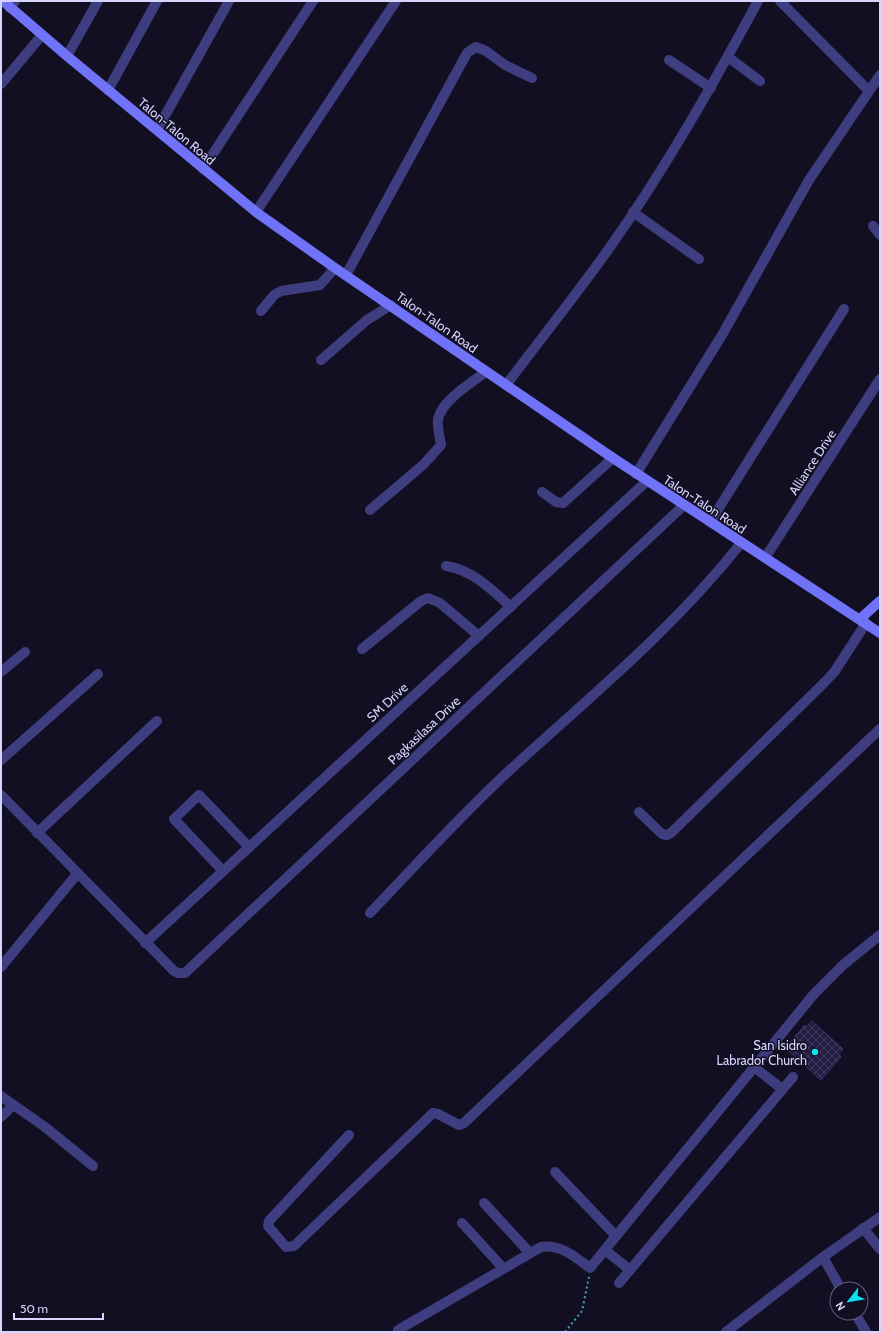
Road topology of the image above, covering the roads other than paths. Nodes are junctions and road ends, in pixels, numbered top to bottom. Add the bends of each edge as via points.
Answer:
1 (98, 1) edge
2 (157, 1) edge
3 (229, 1) edge
4 (313, 1) edge
5 (396, 1) edge
6 (758, 1) edge
7 (780, 1) edge
8 (9, 3) edge
9 (42, 35) junction
10 (67, 56) junction
11 (728, 57) junction
12 (669, 60) dead end
13 (880, 75) edge
14 (532, 78) dead end
15 (760, 81) dead end
16 (1, 84) edge
17 (711, 88) junction
18 (108, 90) junction
19 (868, 90) junction
20 (157, 130) junction
21 (203, 169) junction
22 (256, 212) junction
23 (633, 212) junction
24 (873, 226) dead end
25 (880, 235) edge
26 (699, 259) dead end
27 (335, 268) junction
28 (346, 275) junction
29 (391, 305) junction
30 (844, 309) dead end
31 (261, 310) dead end
32 (322, 360) dead end
33 (486, 372) junction
34 (880, 379) edge
35 (506, 385) junction
36 (613, 458) junction
37 (636, 474) junction
38 (647, 481) junction
39 (542, 492) dead end
40 (684, 505) junction
41 (370, 510) dead end
42 (710, 522) junction
43 (741, 542) junction
44 (764, 558) junction
45 (446, 566) dead end
46 (880, 601) edge
47 (511, 607) junction
48 (863, 621) junction
49 (880, 633) edge
50 (479, 636) junction
51 (362, 649) dead end
52 (25, 652) dead end
53 (1, 672) edge
54 (98, 674) dead end
55 (157, 720) dead end
56 (880, 729) edge
57 (1, 760) edge
58 (1, 795) edge
59 (639, 812) dead end
60 (37, 833) junction
61 (249, 847) junction
62 (223, 871) junction
63 (77, 874) junction
64 (370, 913) dead end
65 (880, 935) edge
66 (145, 943) junction
67 (1, 967) edge
68 (754, 1068) junction
69 (793, 1076) dead end
70 (781, 1088) junction
71 (1, 1096) edge
72 (13, 1105) junction
73 (1, 1117) edge
74 (349, 1135) dead end
75 (93, 1166) dead end
76 (555, 1172) dead end
77 (484, 1203) dead end
78 (880, 1217) edge
79 (462, 1222) dead end
80 (863, 1228) junction
81 (616, 1236) junction
82 (880, 1249) edge
83 (605, 1250) junction
84 (529, 1252) junction
85 (823, 1257) junction
86 (503, 1268) junction
87 (630, 1270) junction
88 (836, 1281) edge
89 (619, 1283) dead end
90 (860, 1321) edge
91 (398, 1330) dead end
92 (726, 1332) edge
93 (866, 1332) edge

1 - 10 street
2 - 18 street
3 - 20 street
4 - 21 street
5 - 22 street
6 - 11 street
7 - 19 street
8 - 9 street, Talon-Talon Road
9 - 10 street, Talon-Talon Road
9 - 16 street
10 - 18 street, Talon-Talon Road
11 - 15 street
11 - 17 street
12 - 17 street
13 - 19 street
14 - 28 street via 476,47 467,53
17 - 23 street
18 - 20 street, Talon-Talon Road
19 - 37 street via 809,180 722,335
20 - 21 street, Talon-Talon Road
21 - 22 street, Talon-Talon Road
22 - 27 street, Talon-Talon Road
23 - 26 street
23 - 35 street via 608,250
24 - 25 street
27 - 28 street, Talon-Talon Road
27 - 31 street via 320,284 277,293
28 - 29 street, Talon-Talon Road
29 - 32 street via 367,320
29 - 33 street, Talon-Talon Road
30 - 42 street
33 - 35 street, Talon-Talon Road
33 - 41 street via 459,392 441,410 438,420 441,445 424,464
34 - 44 street, Alliance Drive
35 - 36 street, Talon-Talon Road
36 - 37 street, Talon-Talon Road
36 - 39 street via 564,503 556,502
37 - 38 street, Talon-Talon Road
38 - 40 street, Talon-Talon Road
38 - 47 street, SM Drive
40 - 42 street, Talon-Talon Road
40 - 66 street, Pagkasilasa Drive via 187,971 181,974 174,971
42 - 43 street, Talon-Talon Road
43 - 44 street, Talon-Talon Road
43 - 64 street via 699,594 599,692 510,769
44 - 48 street, Talon-Talon Road
45 - 47 street via 465,571
46 - 48 street
47 - 50 street, SM Drive
48 - 49 street, Talon-Talon Road
48 - 59 street via 835,671 671,832 667,835 662,834
50 - 51 street via 440,603 428,598
50 - 61 street, SM Drive
52 - 53 street
54 - 57 street
55 - 60 street
56 - 74 street via 464,1123 458,1125 433,1113 294,1246 286,1247 268,1226 269,1221
58 - 60 street
60 - 63 street
61 - 62 street, SM Drive
61 - 62 street via 199,794 174,819
62 - 66 street, SM Drive
63 - 66 street
63 - 67 street
65 - 68 street via 843,965 814,994
68 - 70 street
68 - 81 street
69 - 70 street
70 - 87 street
71 - 72 street
72 - 73 street
72 - 75 street
76 - 81 street
77 - 84 street
78 - 80 street
79 - 86 street
80 - 82 street
80 - 85 street
81 - 83 street
83 - 84 street via 590,1268 566,1251 557,1248 541,1247
83 - 87 street
84 - 86 street
85 - 88 street
85 - 92 street
86 - 91 street
87 - 89 street
90 - 93 street

